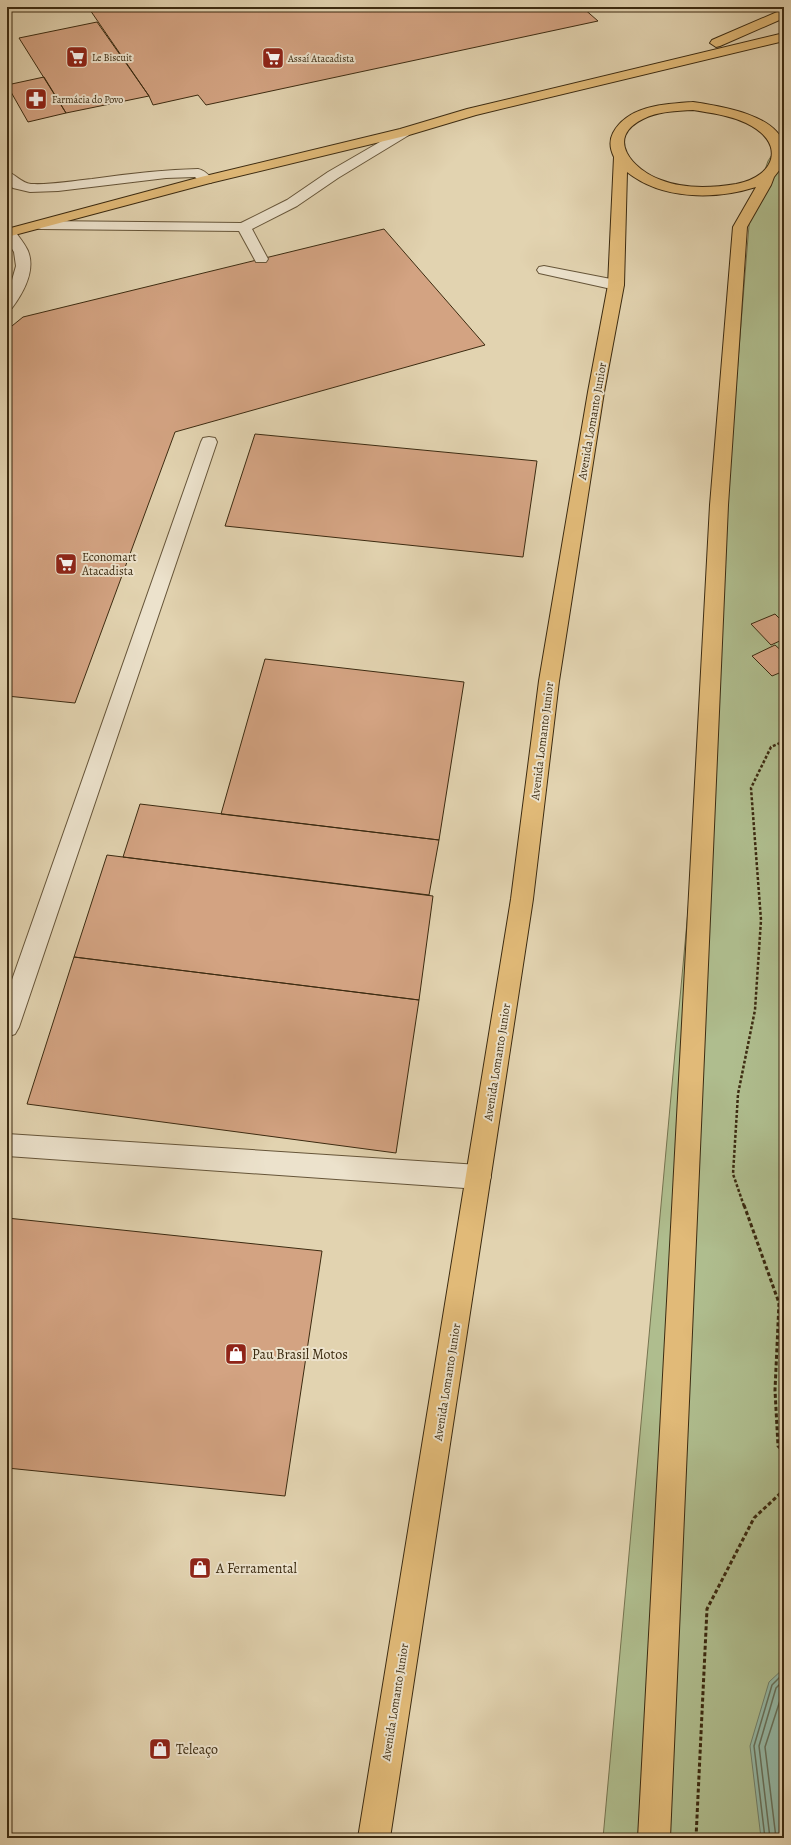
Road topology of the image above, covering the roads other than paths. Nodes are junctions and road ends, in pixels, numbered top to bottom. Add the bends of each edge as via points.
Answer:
1 (784, 13) edge
2 (784, 37) edge
3 (669, 64) junction
4 (404, 132) junction
5 (620, 158) junction
6 (776, 168) edge
7 (7, 176) edge
8 (206, 180) junction
9 (41, 225) junction
10 (244, 227) junction
11 (8, 233) edge
12 (261, 259) dead end
13 (544, 270) dead end
14 (616, 285) junction
15 (7, 305) edge
16 (209, 442) dead end
17 (7, 1027) edge
18 (7, 1145) edge
19 (479, 1177) junction
20 (374, 1838) edge
21 (654, 1838) edge

1 - 3 main road
2 - 3 main road
3 - 4 main road via 472,112
4 - 8 main road
4 - 10 street via 292,203
5 - 6 main road via 632,170 651,181 675,188 701,191 727,190 750,185
5 - 6 main road, Avenida Lomanto Junior via 616,144 619,132 630,121 647,112 668,107 693,106 717,109 759,125 773,137 779,150
5 - 14 main road, Avenida Lomanto Junior
6 - 21 main road via 740,227 719,506
7 - 8 street via 18,185 30,188 58,188 166,174 198,173
8 - 9 main road
9 - 10 street
9 - 11 main road
10 - 12 street
11 - 15 street via 21,252 22,274 17,289
13 - 14 street
14 - 19 main road, Avenida Lomanto Junior via 549,681 522,899
16 - 17 street
18 - 19 street
19 - 20 main road, Avenida Lomanto Junior

